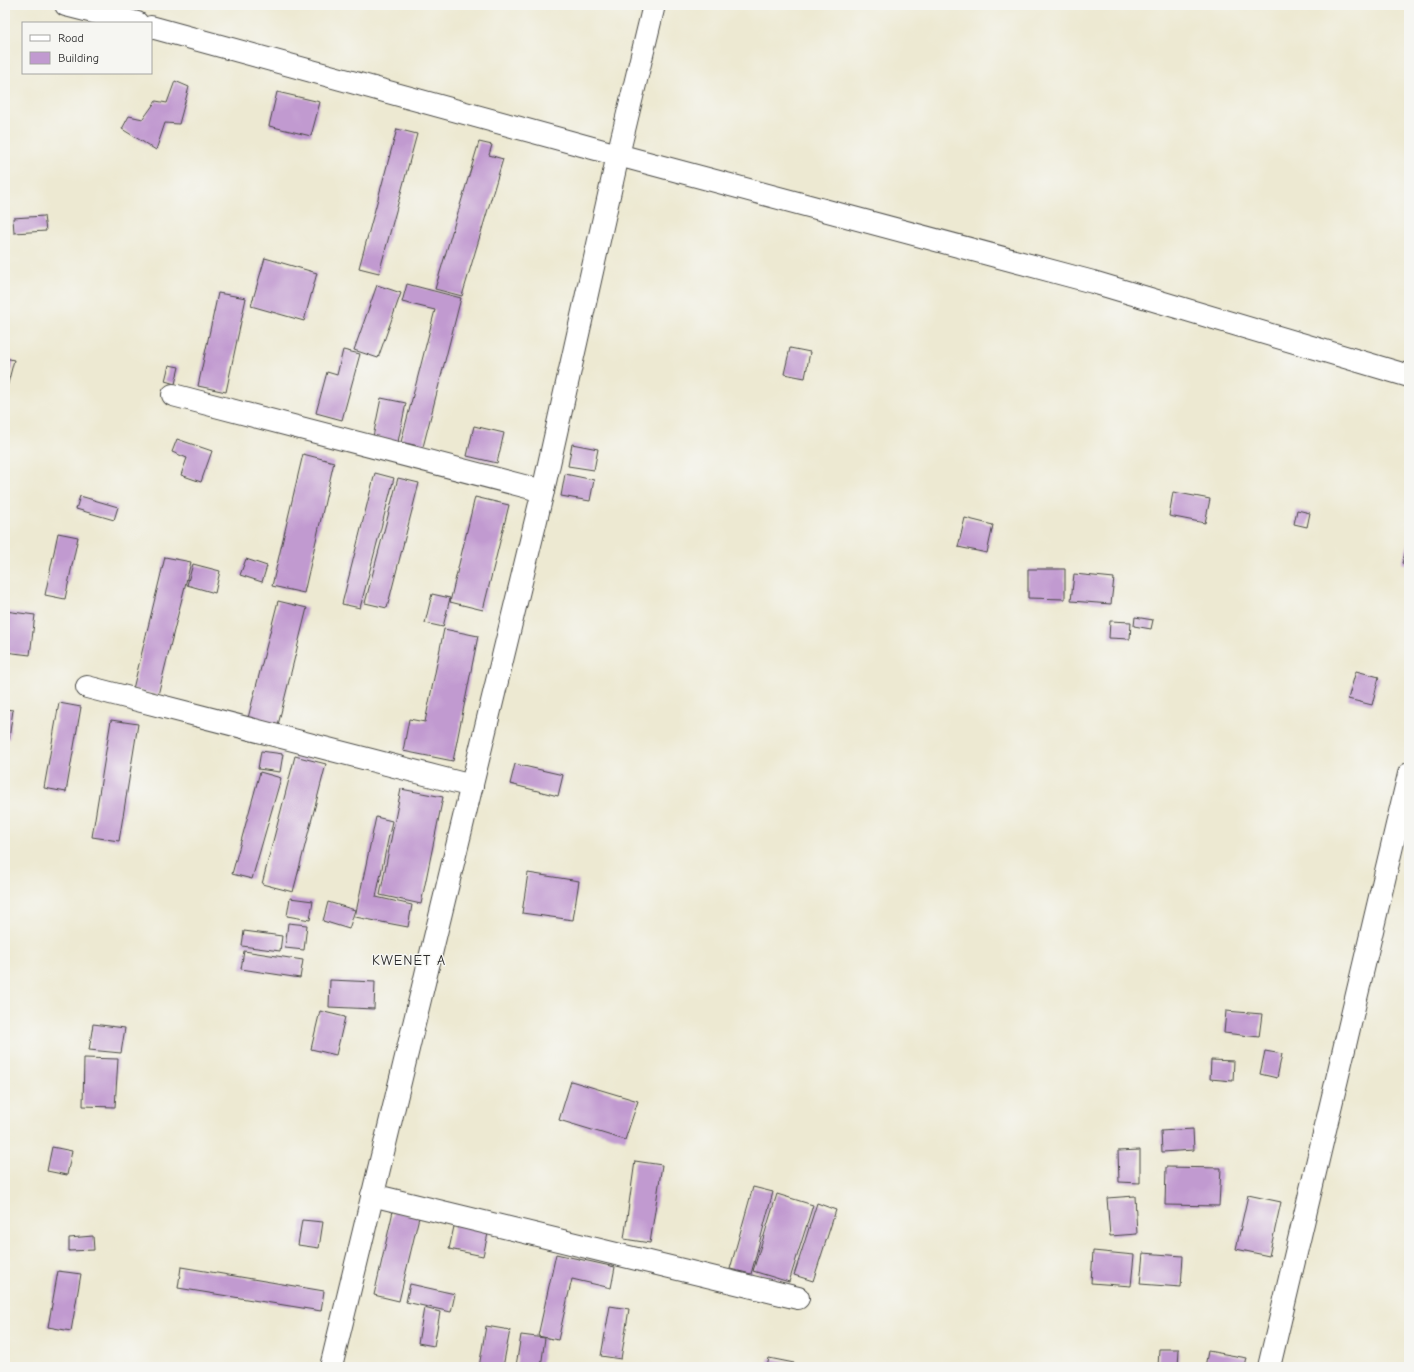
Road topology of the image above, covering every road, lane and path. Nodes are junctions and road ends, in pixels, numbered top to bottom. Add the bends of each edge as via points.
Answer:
1 (66, 5) edge
2 (654, 5) edge
3 (133, 22) edge
4 (152, 27) edge
5 (618, 155) junction
6 (1409, 376) edge
7 (173, 395) dead end
8 (543, 491) junction
9 (87, 687) dead end
10 (1409, 774) edge
11 (472, 786) junction
12 (372, 1195) junction
13 (798, 1298) dead end
14 (331, 1367) edge
15 (1269, 1367) edge

1 - 3 street
2 - 5 street
4 - 5 street
5 - 6 street via 1093,282
5 - 8 street
7 - 8 street
8 - 11 street
9 - 11 street
10 - 15 street
11 - 12 street
12 - 13 street
12 - 14 street

